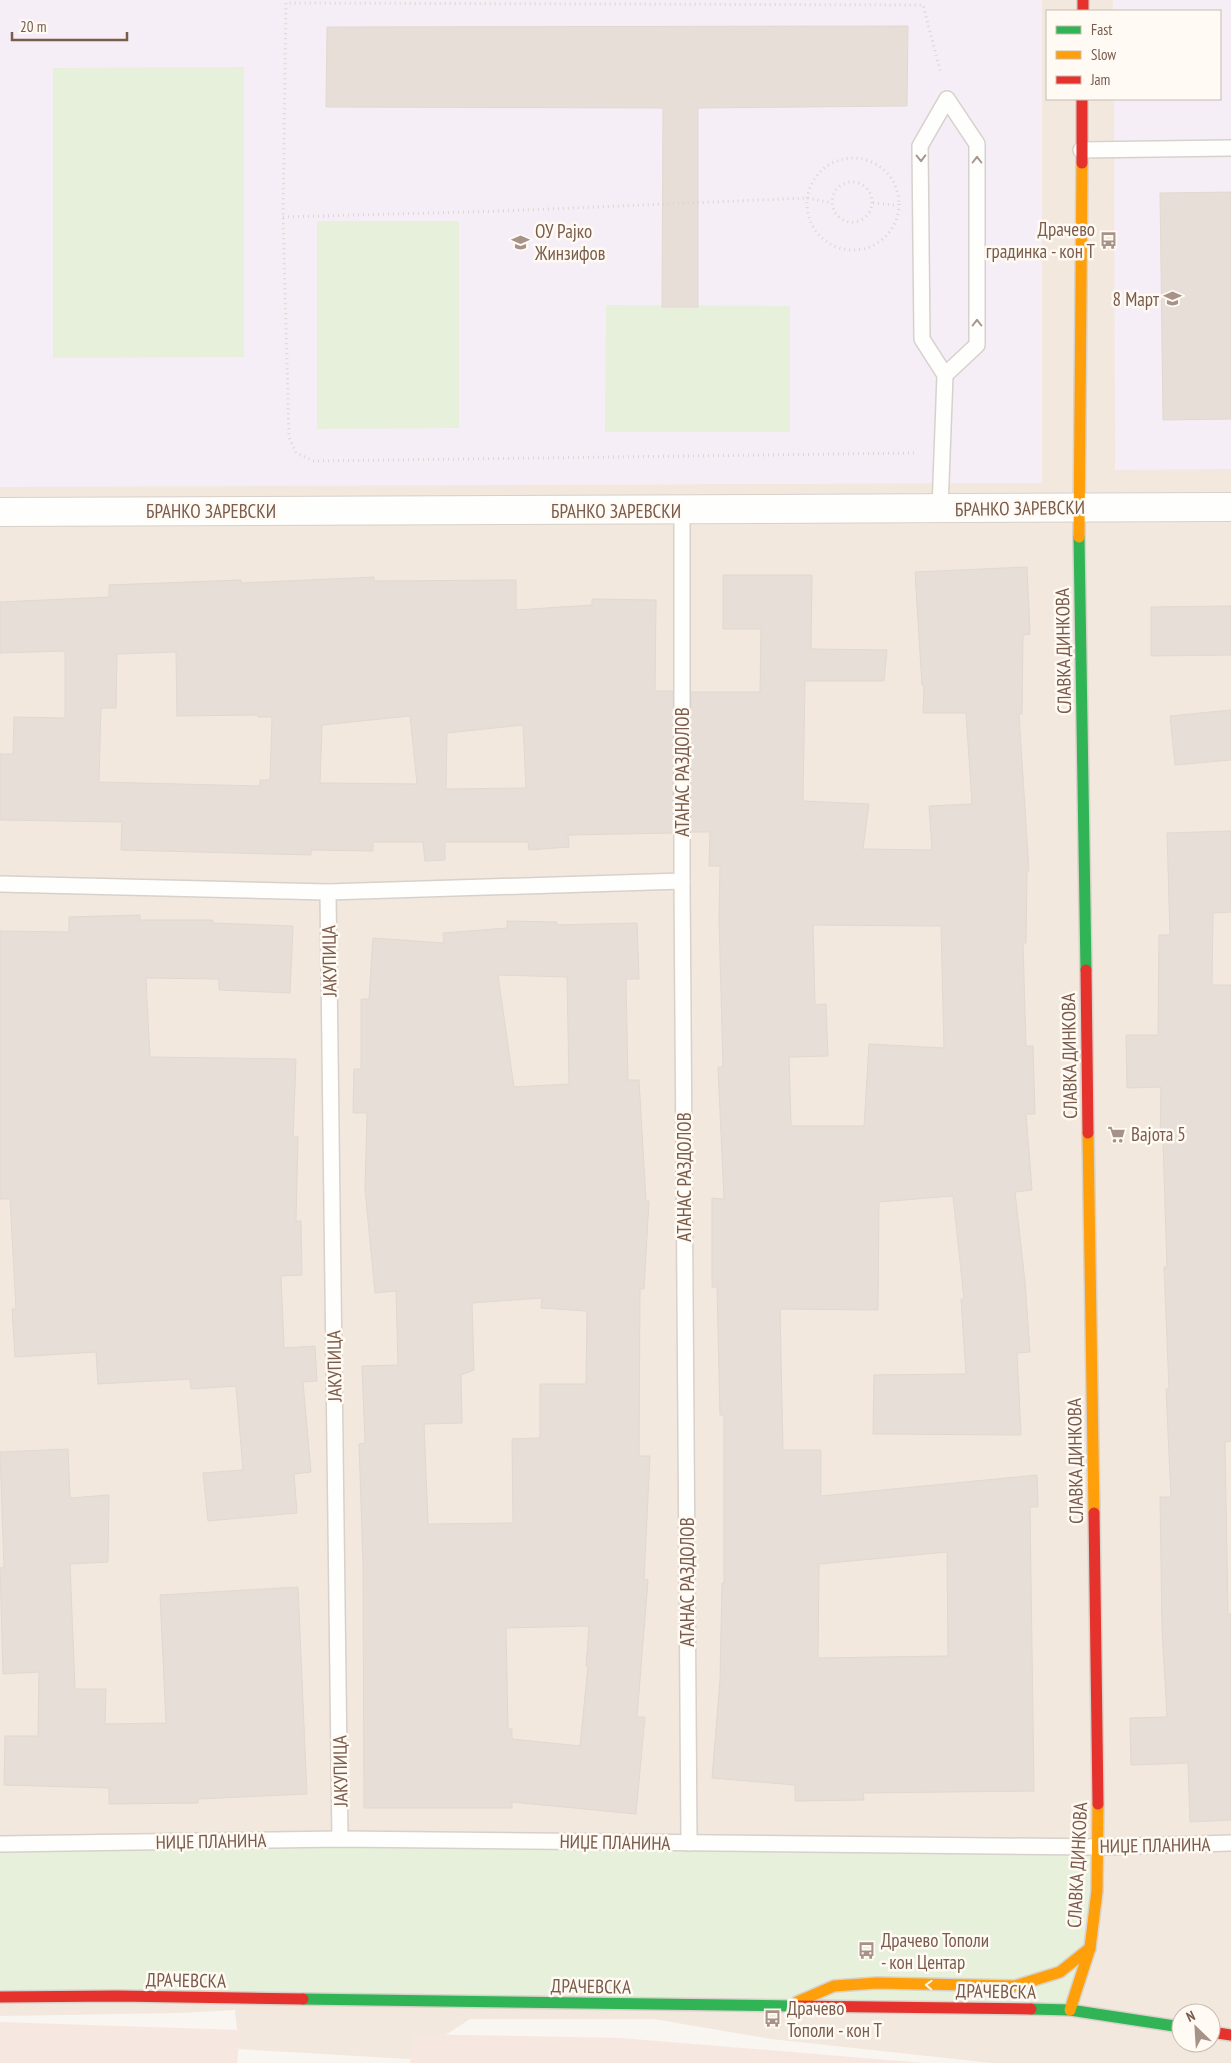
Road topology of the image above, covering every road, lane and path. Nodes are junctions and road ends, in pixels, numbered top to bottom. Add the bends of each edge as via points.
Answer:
1 (947, 98) junction
2 (1082, 100) edge
3 (1231, 148) edge
4 (1081, 150) junction
5 (807, 198) junction
6 (832, 203) junction
7 (873, 203) junction
8 (899, 205) junction
9 (283, 217) junction
10 (945, 375) junction
11 (942, 452) junction
12 (1231, 507) edge
13 (1079, 508) junction
14 (940, 509) junction
15 (682, 510) junction
16 (0, 512) edge
17 (682, 881) junction
18 (0, 884) edge
19 (328, 892) junction
20 (340, 1839) junction
21 (689, 1843) junction
22 (1231, 1843) edge
23 (0, 1844) edge
24 (1099, 1846) junction
25 (1090, 1948) junction
26 (0, 1997) edge
27 (787, 2006) junction
28 (1070, 2010) junction
29 (1171, 2025) edge

1 - 9 path via 923,5 286,3
1 -> 10 lane via 920,146 922,340
10 -> 1 lane via 977,345 977,144
2 - 4 street, СЛАВКА ДИНКОВА
3 - 4 lane
4 - 13 street, СЛАВКА ДИНКОВА
5 - 6 path
5 - 8 path via 820,171 833,162 848,158 864,159 878,165 889,176
5 - 8 path via 807,214 812,227 822,239 835,247 849,250 864,249 878,243 889,233
5 - 9 path
6 - 7 path via 836,215 849,222 868,216
6 - 7 path via 840,186 852,182 865,186
7 - 8 path
9 - 11 path via 289,437 296,452 314,461
10 - 11 lane
11 - 14 lane
12 - 13 street, БРАНКО ЗАРЕВСКИ
13 - 14 street, БРАНКО ЗАРЕВСКИ
13 - 24 street, СЛАВКА ДИНКОВА
14 - 15 street, БРАНКО ЗАРЕВСКИ
15 - 16 street, БРАНКО ЗАРЕВСКИ
15 - 17 lane, АТАНАС РАЗДОЛОВ
17 - 19 lane
17 - 21 lane, АТАНАС РАЗДОЛОВ
18 - 19 lane
19 - 20 lane, ЈАКУПИЦА
20 - 21 lane, НИЏЕ ПЛАНИНА
20 - 23 lane, НИЏЕ ПЛАНИНА
21 - 24 lane, НИЏЕ ПЛАНИНА
22 - 24 lane, НИЏЕ ПЛАНИНА
24 - 25 street, СЛАВКА ДИНКОВА
25 -> 27 street via 1060,1972 1015,1986 877,1983 834,1986
25 - 28 street, СЛАВКА ДИНКОВА
26 - 27 street, ДРАЧЕВСКА
27 - 28 street, ДРАЧЕВСКА
28 - 29 street, ДРАЧЕВСКА

